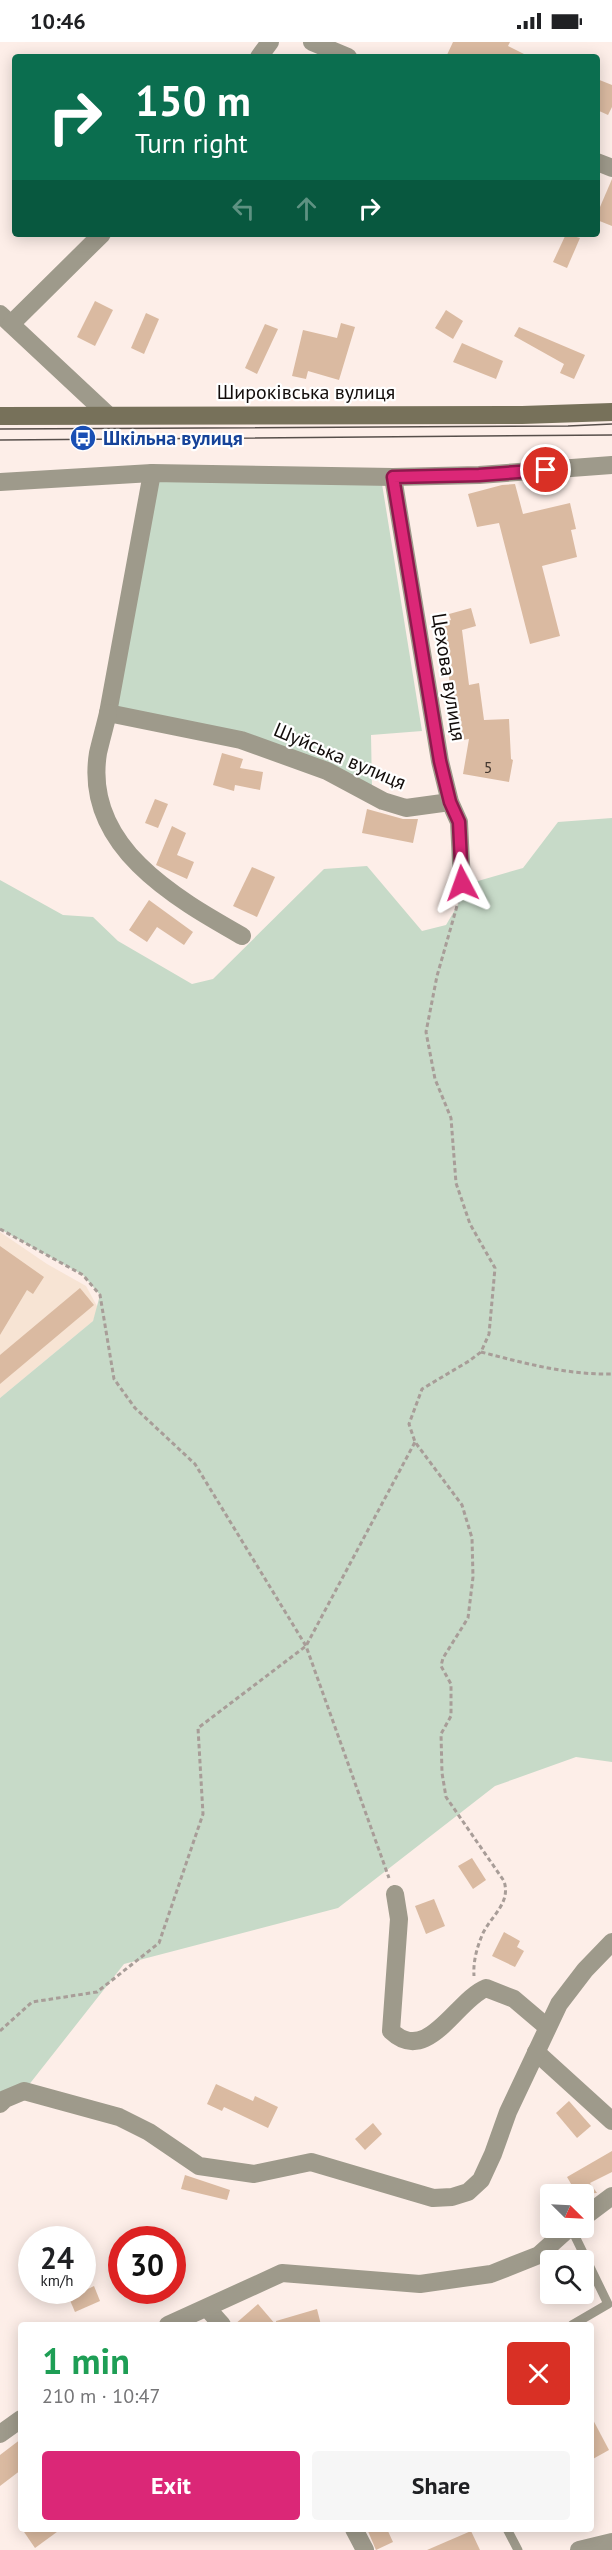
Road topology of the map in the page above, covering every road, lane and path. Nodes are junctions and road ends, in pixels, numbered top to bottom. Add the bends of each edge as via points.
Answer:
1 (312, 42) edge
2 (341, 54) edge
3 (99, 237) edge
4 (5, 319) edge
5 (612, 412) edge
6 (108, 414) junction
7 (0, 416) edge
8 (612, 465) edge
9 (152, 473) junction
10 (393, 477) junction
11 (0, 482) edge
12 (108, 713) junction
13 (450, 802) junction
14 (462, 883) joint
15 (242, 936) dead end
16 (0, 1229) edge
17 (481, 1352) junction
18 (612, 1374) edge
19 (415, 1442) junction
20 (306, 1646) junction
21 (395, 1894) joint
22 (612, 1942) edge
23 (476, 1992) junction
24 (547, 2027) junction
25 (0, 2031) edge
26 (536, 2052) junction
27 (0, 2104) edge
28 (612, 2121) edge
29 (612, 2196) edge
30 (594, 2210) edge
31 (559, 2238) edge
32 (575, 2238) edge
33 (207, 2308) junction
34 (175, 2322) edge
35 (219, 2322) edge
36 (577, 2322) edge
37 (18, 2421) edge
38 (0, 2434) edge
39 (356, 2532) edge
40 (509, 2532) edge
41 (612, 2542) edge
42 (365, 2550) edge
43 (518, 2550) edge
44 (579, 2550) edge

1 - 2 street
3 - 4 street
4 - 6 street
5 - 6 main road, Широківська вулиця
6 - 7 main road, Широківська вулиця
8 - 10 street
9 - 10 street
9 - 11 street
9 - 12 street
10 - 13 street, Цехова вулиця
12 - 13 street, Шуйська вулиця via 241,740 327,771 383,801 406,808
12 - 15 street via 98,755 98,784 117,839 156,883
13 - 14 street, Цехова вулиця via 459,822
14 - 17 path via 426,1032 435,1079 451,1118 456,1184 470,1224 495,1268 489,1334
16 - 20 path via 83,1275 100,1295 114,1379 135,1408 195,1464
17 - 18 path via 586,1375
17 - 19 path via 422,1389 409,1424
19 - 20 path
19 - 23 path via 462,1505 472,1538 468,1618 441,1666 451,1684 450,1716 441,1734 446,1797 507,1891 483,1933 473,1963
20 - 21 path
20 - 25 path via 198,1728 203,1814 159,1943 97,1992 32,2002
21 - 23 street via 399,1919 391,2031 407,2042 421,2040 434,2033
22 - 24 street via 585,1970
23 - 24 street via 486,1988 514,1999
24 - 26 street
26 - 27 street via 480,2180 468,2192 452,2197 433,2198 311,2162 254,2174 199,2166 119,2116 24,2091
26 - 28 street
29 - 30 street
31 - 33 street via 539,2255 491,2274 420,2284 282,2273
32 - 36 lane via 608,2304
33 - 34 street
33 - 35 street
37 - 38 street
39 - 42 street
40 - 43 lane
41 - 44 street

